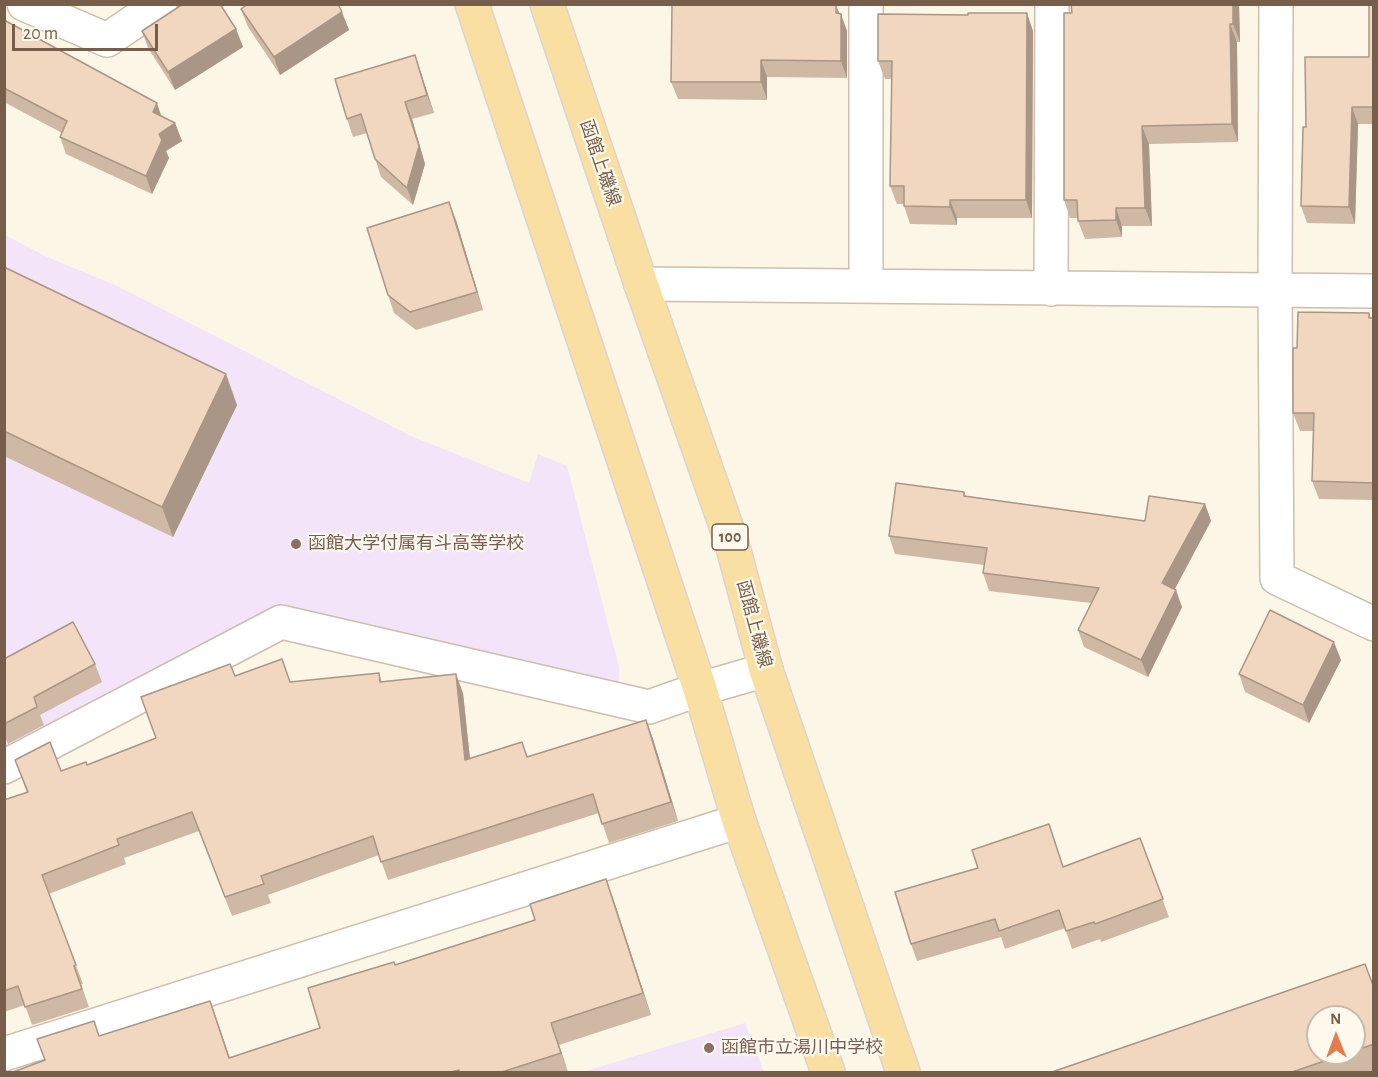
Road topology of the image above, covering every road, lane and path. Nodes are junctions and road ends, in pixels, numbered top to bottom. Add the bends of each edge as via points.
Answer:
1 (24, 4) edge
2 (160, 4) edge
3 (472, 4) edge
4 (547, 4) edge
5 (866, 4) edge
6 (1052, 4) edge
7 (1276, 4) edge
8 (641, 284) junction
9 (866, 285) junction
10 (1051, 289) junction
11 (1275, 290) junction
12 (1374, 291) edge
13 (1374, 624) edge
14 (766, 670) junction
15 (700, 689) junction
16 (4, 766) edge
17 (739, 821) junction
18 (4, 1054) edge
19 (828, 1072) edge
20 (903, 1072) edge

1 - 2 street via 107,40
3 - 15 main road
4 - 8 main road, 函館上磯線 / 100
5 - 9 street
6 - 10 street
7 - 11 street
8 - 9 street
8 - 14 main road, 函館上磯線 / 100 via 731,540
9 - 10 street
10 - 11 street
11 - 12 street
11 - 13 street via 1277,578
14 - 15 street
14 - 20 main road, 函館上磯線 / 100
15 - 16 street via 649,707 281,621
15 - 17 main road
17 - 18 street
17 - 19 main road

